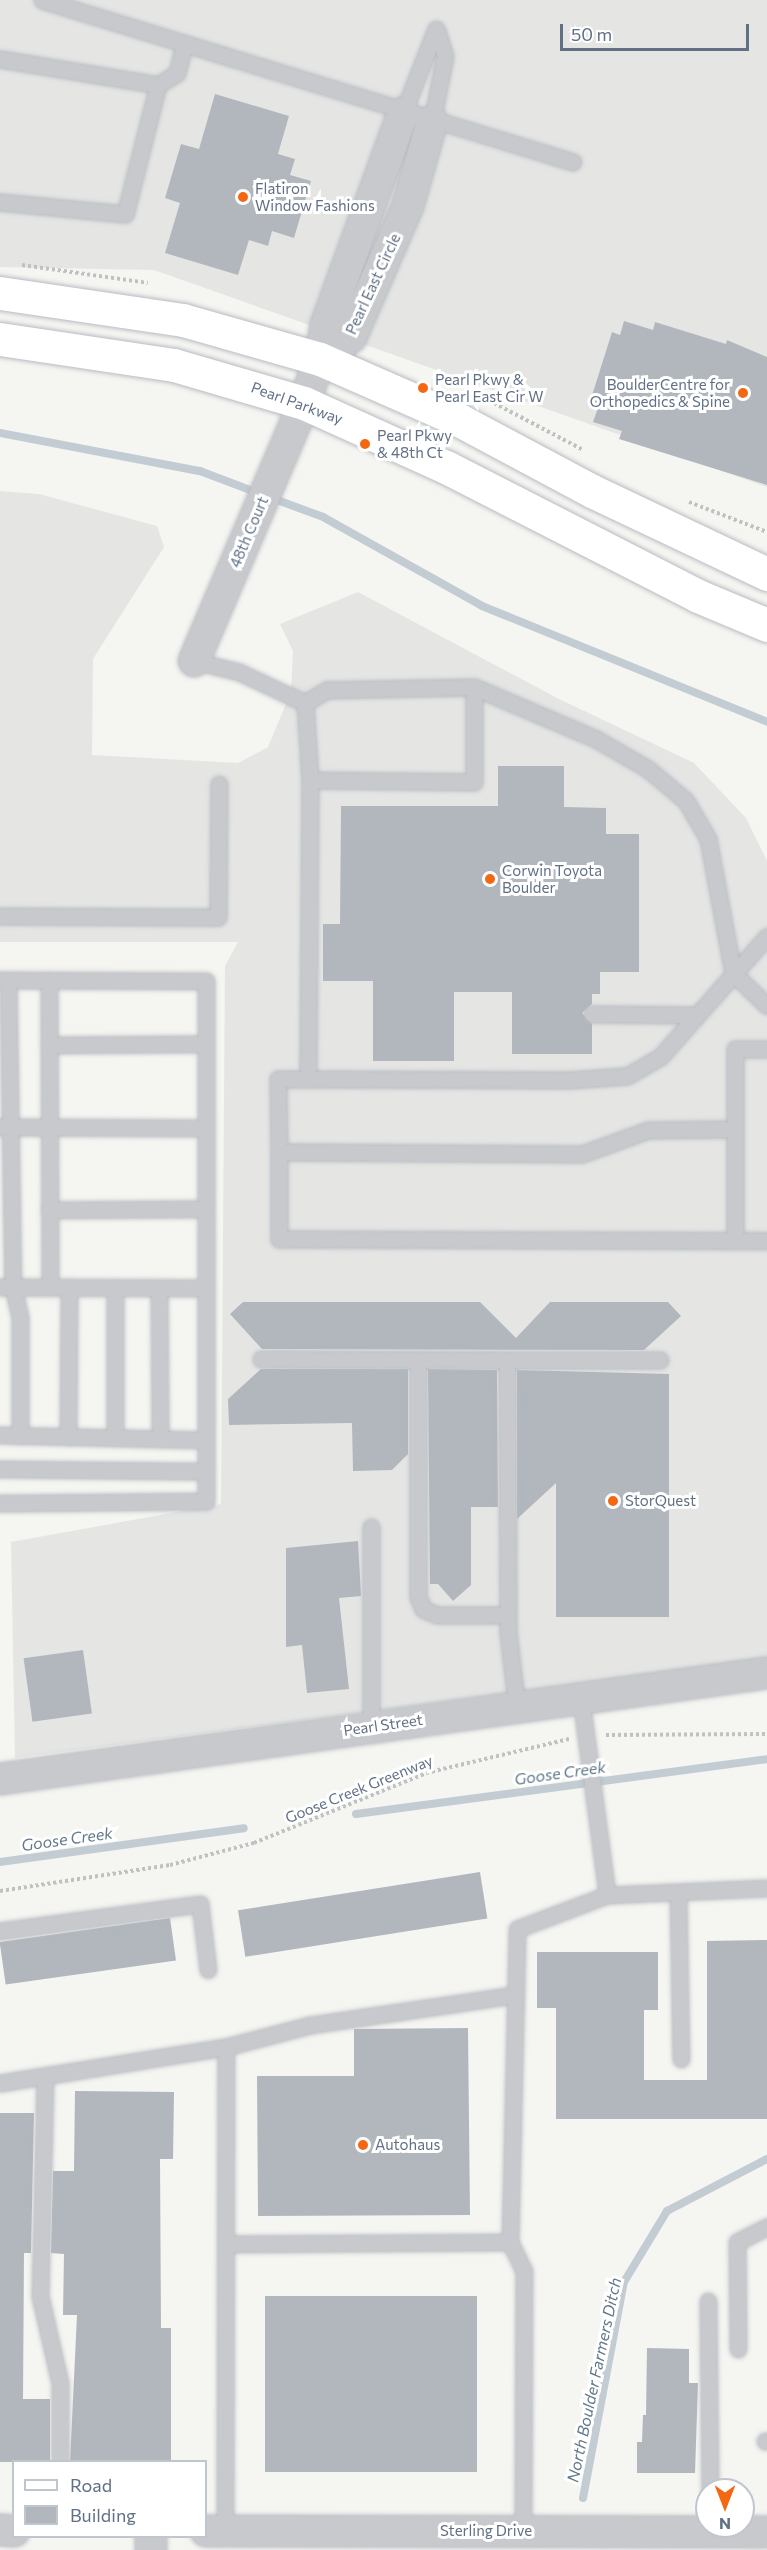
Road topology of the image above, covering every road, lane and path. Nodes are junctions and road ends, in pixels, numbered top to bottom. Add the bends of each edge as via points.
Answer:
1 (42, 0) edge
2 (184, 44) junction
3 (0, 59) edge
4 (158, 85) junction
5 (404, 113) junction
6 (432, 121) junction
7 (573, 162) dead end
8 (0, 202) edge
9 (0, 293) edge
10 (0, 339) edge
11 (320, 359) junction
12 (304, 403) junction
13 (767, 574) edge
14 (767, 625) edge
15 (194, 661) joint
16 (474, 687) junction
17 (305, 703) junction
18 (310, 780) junction
19 (219, 784) dead end
20 (0, 916) edge
21 (767, 936) edge
22 (733, 973) junction
23 (4, 980) edge
24 (48, 980) junction
25 (767, 1006) edge
26 (592, 1014) dead end
27 (696, 1015) junction
28 (206, 1044) junction
29 (49, 1045) junction
30 (767, 1049) edge
31 (308, 1079) junction
32 (6, 1127) edge
33 (49, 1127) junction
34 (206, 1128) junction
35 (735, 1129) junction
36 (279, 1152) junction
37 (206, 1209) junction
38 (50, 1210) junction
39 (735, 1241) junction
40 (767, 1241) edge
41 (7, 1287) edge
42 (50, 1287) junction
43 (69, 1287) junction
44 (115, 1288) junction
45 (159, 1288) junction
46 (206, 1288) junction
47 (261, 1359) dead end
48 (418, 1360) junction
49 (507, 1360) junction
50 (660, 1360) dead end
51 (0, 1435) edge
52 (20, 1436) junction
53 (68, 1437) junction
54 (115, 1438) junction
55 (160, 1439) junction
56 (206, 1440) junction
57 (0, 1469) edge
58 (206, 1471) junction
59 (0, 1503) edge
60 (370, 1527) dead end
61 (507, 1615) junction
62 (767, 1673) edge
63 (581, 1699) junction
64 (517, 1708) junction
65 (371, 1727) junction
66 (767, 1734) edge
67 (586, 1736) junction
68 (0, 1779) edge
69 (767, 1888) edge
70 (0, 1891) edge
71 (678, 1892) junction
72 (607, 1895) junction
73 (0, 1931) edge
74 (208, 1970) dead end
75 (514, 1995) junction
76 (226, 2047) junction
77 (681, 2059) dead end
78 (45, 2076) junction
79 (0, 2083) edge
80 (767, 2227) edge
81 (510, 2242) junction
82 (226, 2244) junction
83 (708, 2301) dead end
84 (738, 2349) dead end
85 (60, 2460) edge
86 (710, 2478) edge
87 (215, 2531) edge
88 (523, 2531) junction
89 (695, 2531) edge
90 (484, 2540) edge
91 (631, 2541) edge

1 - 2 lane
2 - 4 lane via 177,73
2 - 5 lane
3 - 4 lane
4 - 8 lane via 125,214
5 - 6 lane
5 - 6 lane via 436,28 445,56
5 - 11 street, Pearl East Circle via 326,325
6 - 7 lane
6 - 11 street, Pearl East Circle via 408,206 351,337
9 - 11 main road via 183,320
10 - 12 main road, Pearl Parkway via 174,365
11 - 12 street, 48th Court
11 - 13 main road via 459,420 592,491
12 - 14 main road, Pearl Parkway via 446,467 698,596
12 - 15 street, 48th Court
15 - 17 lane via 239,672
16 - 17 lane via 327,690
16 - 18 lane via 474,782
16 - 22 lane via 596,739 648,769 686,801 708,839
17 - 18 lane
18 - 31 lane
19 - 20 lane via 218,917
21 - 22 lane
22 - 25 lane
22 - 27 lane
23 - 24 lane
23 - 32 lane
24 - 28 lane via 206,981
24 - 29 lane
26 - 27 lane
27 - 31 lane via 661,1056 627,1076 570,1080
28 - 29 lane
28 - 34 lane
29 - 33 lane
30 - 35 lane via 735,1049
31 - 36 lane via 278,1079
32 - 33 lane
32 - 41 lane
33 - 34 lane
33 - 38 lane
34 - 37 lane
35 - 36 lane via 648,1130 582,1154
35 - 39 lane
36 - 39 lane via 279,1239
37 - 38 lane
37 - 46 lane
38 - 42 lane
39 - 40 lane
41 - 42 lane
41 - 52 lane via 20,1317
42 - 43 lane
43 - 44 lane
43 - 53 lane
44 - 45 lane
44 - 54 lane
45 - 46 lane
45 - 55 lane
46 - 56 lane
47 - 48 lane
48 - 49 lane
48 - 61 lane via 418,1596 423,1609 437,1615
49 - 50 lane
49 - 61 lane
51 - 52 lane
52 - 53 lane
53 - 54 lane
54 - 55 lane
55 - 56 lane
56 - 58 lane
57 - 58 lane
58 - 59 lane via 206,1501
60 - 65 lane
61 - 64 lane
62 - 63 street, Pearl Street
63 - 64 street, Pearl Street
63 - 67 lane
64 - 65 street, Pearl Street
65 - 68 street, Pearl Street
66 - 67 path, Goose Creek Greenway
67 - 70 path, Goose Creek Greenway via 426,1773 254,1843 170,1865
67 - 72 lane
69 - 71 lane
71 - 72 lane
71 - 77 lane
72 - 75 lane via 517,1929
73 - 74 lane via 200,1904
75 - 76 lane via 310,2025
75 - 81 lane
76 - 78 lane
76 - 82 lane
78 - 79 lane
78 - 85 lane via 40,2296 60,2383
80 - 84 lane via 737,2242
81 - 82 lane
81 - 88 lane via 524,2271
82 - 87 lane
83 - 86 lane
87 - 90 street, Sterling Drive
88 - 90 street, Sterling Drive
88 - 91 street, Sterling Drive
89 - 91 street, Sterling Drive

